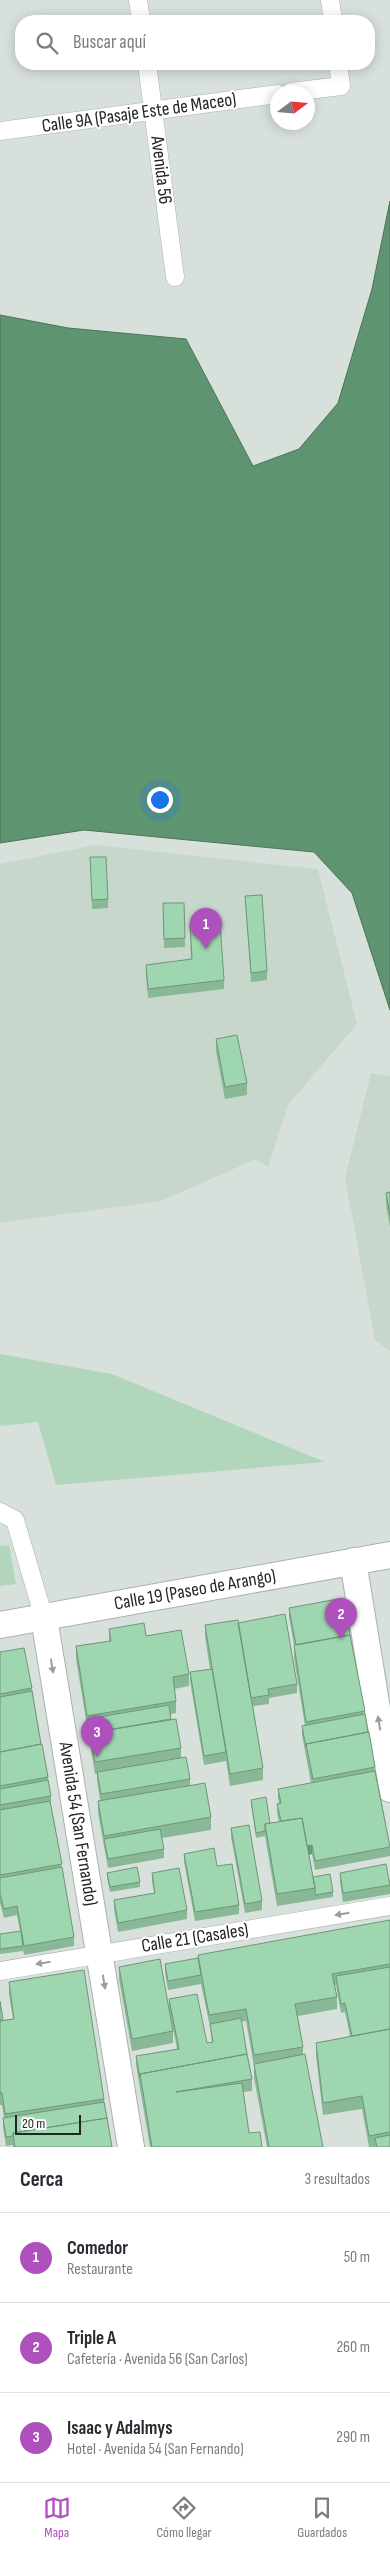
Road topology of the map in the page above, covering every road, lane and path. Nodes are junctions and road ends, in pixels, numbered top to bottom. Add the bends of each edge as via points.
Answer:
1 (138, 0) edge
2 (330, 0) edge
3 (140, 15) edge
4 (332, 15) edge
5 (148, 70) edge
6 (339, 70) edge
7 (315, 89) edge
8 (270, 95) edge
9 (154, 111) junction
10 (0, 131) edge
11 (175, 277) dead end
12 (0, 1512) edge
13 (390, 1555) edge
14 (353, 1561) junction
15 (44, 1618) junction
16 (0, 1625) edge
17 (390, 1789) edge
18 (390, 1906) edge
19 (99, 1954) junction
20 (0, 1971) edge
21 (132, 2147) edge

1 - 3 street
2 - 4 street
5 - 9 street, Avenida 56
6 - 7 street via 341,86
8 - 9 street, Calle 9A (Pasaje Este de Maceo)
9 - 10 street, Calle 9A (Pasaje Este de Maceo)
9 - 11 street, Avenida 56
12 - 15 street, Avenida 54 (San Fernando) via 15,1520
13 - 14 main road, Calle 19 (Paseo de Arango)
14 - 15 main road, Calle 19 (Paseo de Arango)
17 -> 14 main road
15 - 16 main road, Calle 19 (Paseo de Arango)
15 -> 19 main road, Avenida 54 (San Fernando)
18 -> 19 street, Calle 21 (Casales)
19 -> 20 street, Calle 21 (Casales)
19 -> 21 main road, Avenida 54 (San Fernando)

